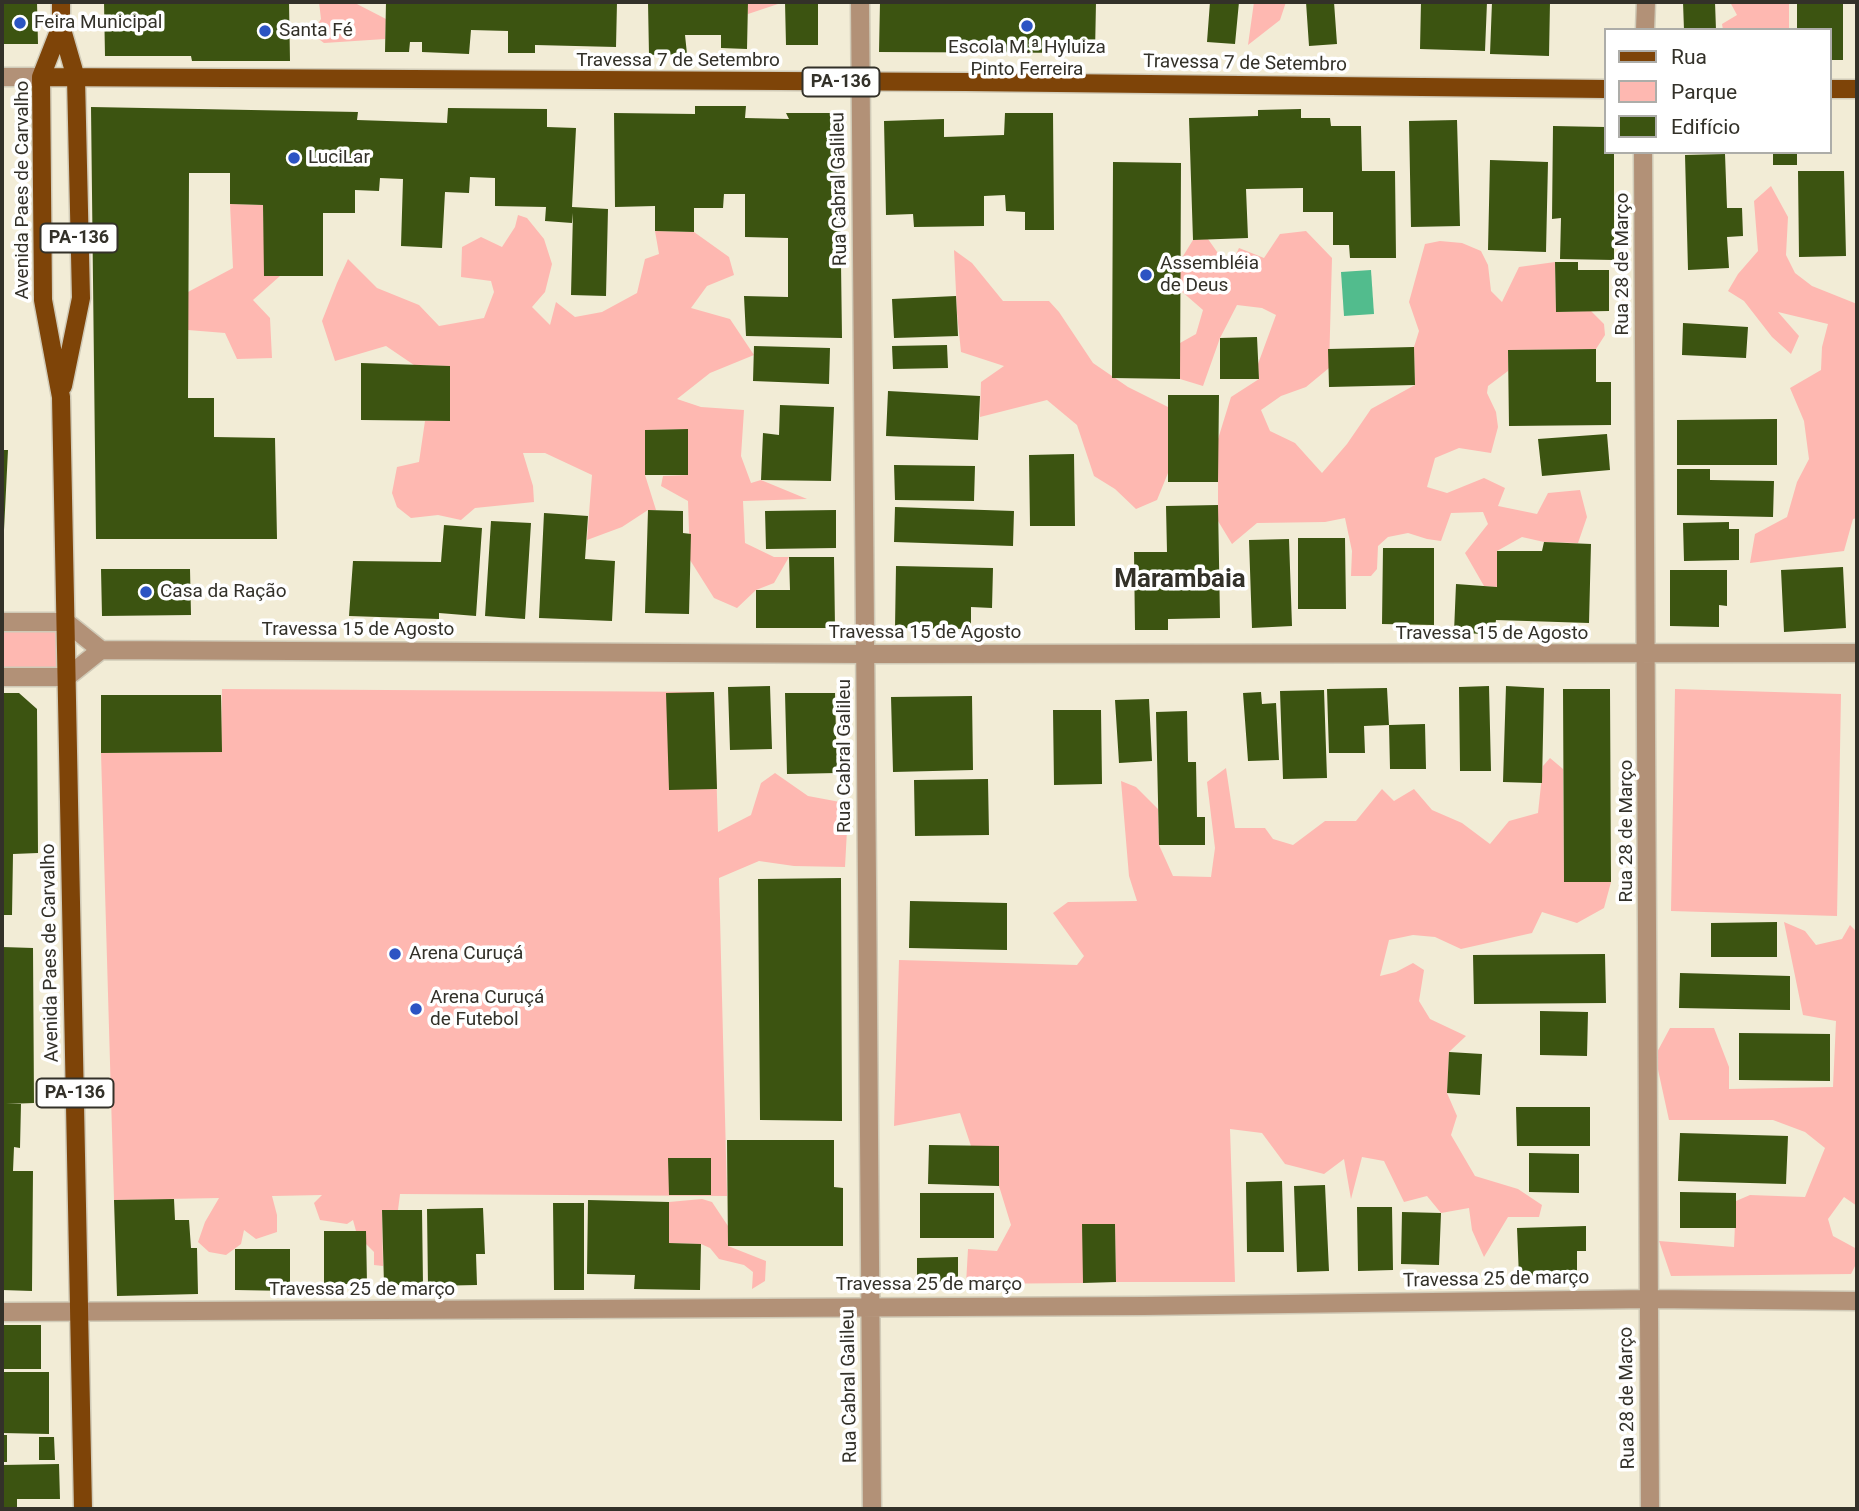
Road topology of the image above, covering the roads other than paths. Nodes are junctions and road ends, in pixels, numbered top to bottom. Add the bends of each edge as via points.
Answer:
1 (61, 2) edge
2 (860, 2) edge
3 (1646, 2) edge
4 (61, 26) junction
5 (1645, 28) edge
6 (2, 77) edge
7 (41, 77) junction
8 (76, 78) junction
9 (860, 82) junction
10 (1604, 89) edge
11 (1831, 89) edge
12 (1857, 89) edge
13 (1643, 154) edge
14 (61, 397) junction
15 (2, 622) edge
16 (66, 622) junction
17 (101, 650) junction
18 (1857, 653) edge
19 (865, 654) junction
20 (1647, 655) junction
21 (2, 677) edge
22 (66, 677) junction
23 (1648, 1299) junction
24 (1857, 1301) edge
25 (870, 1306) junction
26 (2, 1312) edge
27 (80, 1312) junction
28 (83, 1509) edge
29 (872, 1509) edge
30 (1650, 1509) edge

1 - 4 main road, Avenida Paes de Carvalho / PA-136
2 - 9 street, Rua Cabral Galileu
3 - 5 street
4 - 7 main road, Avenida Paes de Carvalho / PA-136
4 - 8 main road, Avenida Paes de Carvalho / PA-136
6 - 7 street, Travessa 7 de Setembro
7 - 8 main road, Travessa 7 de Setembro / PA-136
7 - 14 main road, Avenida Paes de Carvalho / PA-136 via 43,300
8 - 9 main road, Travessa 7 de Setembro / PA-136
8 - 14 main road, Avenida Paes de Carvalho / PA-136 via 80,298
9 - 10 main road, Travessa 7 de Setembro / PA-136
9 - 19 street, Rua Cabral Galileu
11 - 12 main road
13 - 20 street, Rua 28 de Março
14 - 16 main road, Avenida Paes de Carvalho / PA-136
15 - 16 street
16 - 17 street
16 - 22 main road, Avenida Paes de Carvalho / PA-136
17 - 19 street, Travessa 15 de Agosto
17 - 22 street
18 - 20 street, Travessa 15 de Agosto
19 - 20 street, Travessa 15 de Agosto
19 - 25 street, Rua Cabral Galileu
20 - 23 street, Rua 28 de Março
21 - 22 street
22 - 27 main road, Avenida Paes de Carvalho / PA-136
23 - 24 street, Travessa 25 de março
23 - 25 street, Travessa 25 de março
23 - 30 street, Rua 28 de Março
25 - 27 street, Travessa 25 de março
25 - 29 street, Rua Cabral Galileu
26 - 27 street, Travessa 25 de março
27 - 28 main road, Avenida Paes de Carvalho / PA-136

